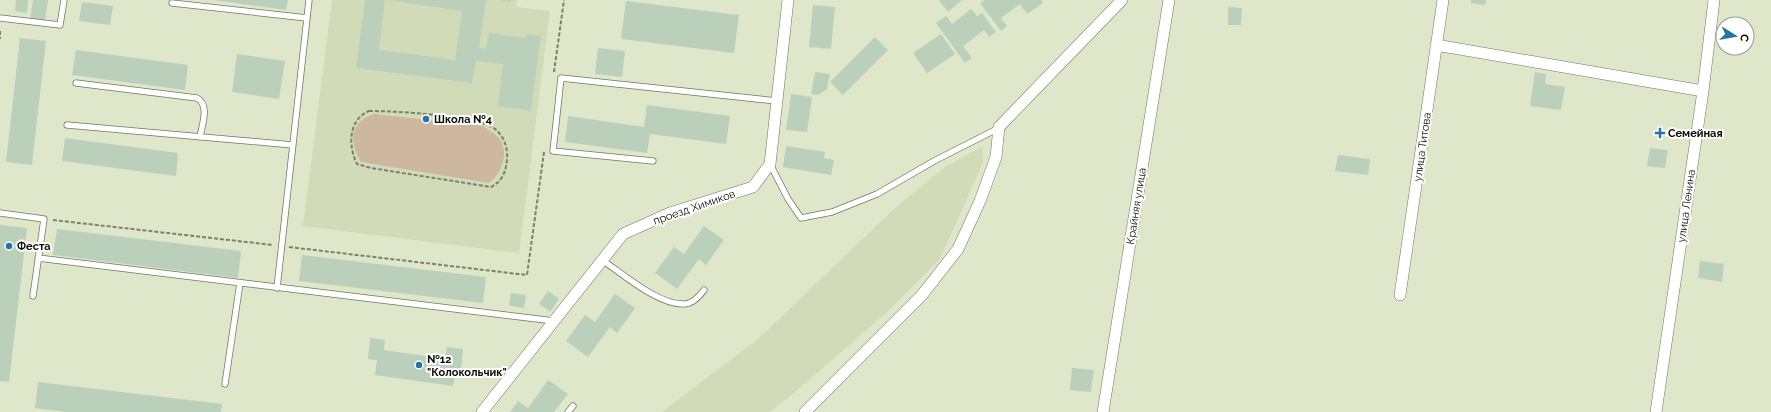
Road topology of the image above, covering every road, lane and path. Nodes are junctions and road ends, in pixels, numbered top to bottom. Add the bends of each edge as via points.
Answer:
1 (64, 0) edge
2 (309, 0) edge
3 (564, 0) edge
4 (788, 0) edge
5 (1122, 0) edge
6 (1169, 0) edge
7 (1443, 0) edge
8 (1714, 0) edge
9 (172, 3) dead end
10 (0, 18) edge
11 (307, 18) junction
12 (0, 31) edge
13 (0, 39) edge
14 (1436, 45) junction
15 (553, 79) dead end
16 (76, 82) dead end
17 (1703, 91) junction
18 (777, 101) junction
19 (359, 116) joint
20 (67, 126) dead end
21 (999, 127) junction
22 (200, 137) junction
23 (293, 146) junction
24 (544, 149) dead end
25 (653, 161) dead end
26 (770, 164) junction
27 (0, 213) edge
28 (54, 220) dead end
29 (282, 246) junction
30 (38, 258) junction
31 (602, 260) junction
32 (240, 283) junction
33 (277, 288) junction
34 (704, 290) dead end
35 (1400, 295) dead end
36 (32, 296) dead end
37 (554, 321) junction
38 (226, 384) dead end
39 (574, 406) dead end
40 (482, 412) edge
41 (568, 412) edge
42 (805, 412) edge
43 (1103, 412) edge
44 (1656, 412) edge

1 - 10 lane via 60,25
2 - 11 lane
3 - 15 path
4 - 18 street
5 - 21 street
6 - 43 street, Крайняя улица
7 - 14 street, улица Титова
8 - 17 street, улица Ленина
9 - 11 lane
11 - 23 lane
12 - 13 path
14 - 17 street
14 - 35 street, улица Титова
16 - 22 lane via 198,98 205,106
17 - 44 street, улица Ленина
18 - 25 lane via 561,78 554,151
18 - 26 street
19 - 19 path via 352,130 351,144 352,155 357,164 491,187 502,178 507,154 504,141 495,129 466,119 368,111
20 - 22 lane
21 - 26 lane via 934,160 877,194 832,212 801,218
21 - 42 street via 996,158 958,249 922,295
22 - 23 lane
23 - 29 lane
24 - 29 path via 527,275
26 - 31 street, проезд Химиков via 753,187 670,213 623,234
27 - 30 lane via 44,219
28 - 29 path
29 - 33 lane
30 - 32 lane
30 - 36 lane
31 - 34 lane via 655,296 673,302 685,304 698,300
31 - 37 street, проезд Химиков
32 - 33 lane
32 - 38 lane
33 - 37 lane
37 - 40 street, проезд Химиков
39 - 41 lane

